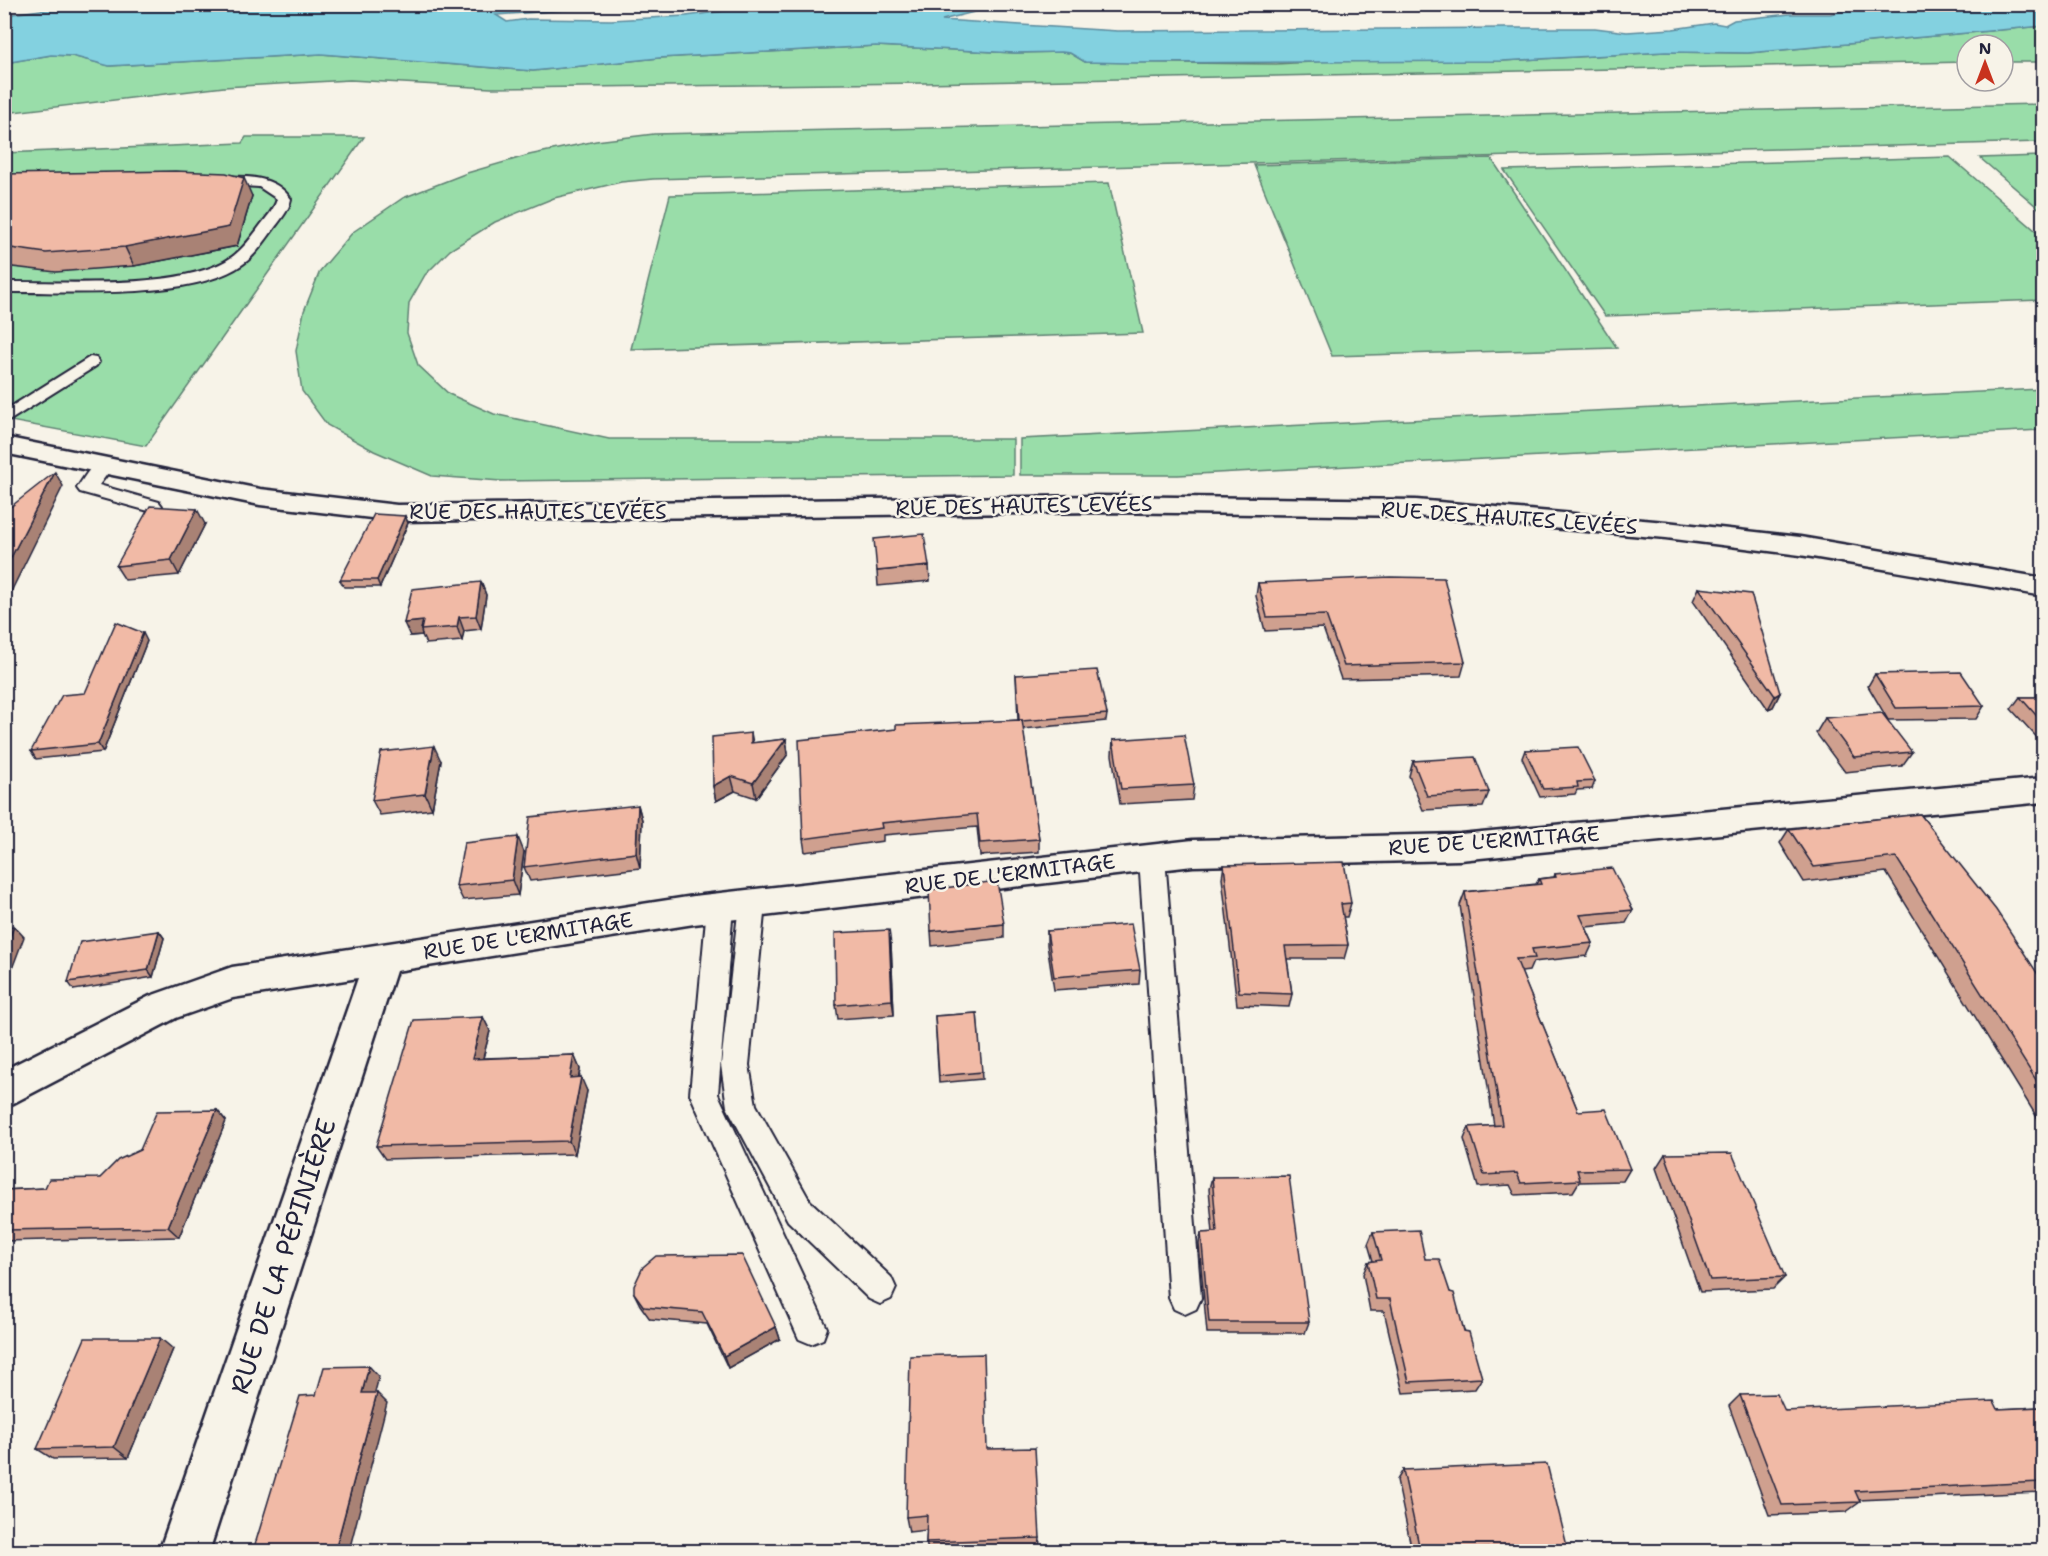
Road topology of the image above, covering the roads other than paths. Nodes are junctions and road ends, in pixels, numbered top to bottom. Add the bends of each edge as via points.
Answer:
1 (198, 182) edge
2 (4, 287) edge
3 (90, 362) dead end
4 (4, 419) edge
5 (4, 446) edge
6 (104, 465) junction
7 (152, 506) edge
8 (2043, 587) edge
9 (2043, 790) edge
10 (1152, 858) junction
11 (736, 905) junction
12 (377, 959) junction
13 (4, 1091) edge
14 (880, 1288) dead end
15 (1185, 1298) dead end
16 (811, 1328) dead end
17 (184, 1551) edge

1 - 2 lane via 264,184 284,199 282,207 237,261 191,279 162,285
3 - 4 lane
5 - 6 street, RUE DES HAUTES LEVÉES
6 - 7 lane via 87,488
6 - 8 street, RUE DES HAUTES LEVÉES via 260,497 397,513 1098,504 1416,508 1800,546
9 - 10 street, RUE DE L'ERMITAGE via 1460,847 1192,853
10 - 11 street, RUE DE L'ERMITAGE
10 - 15 lane
11 - 12 street, RUE DE L'ERMITAGE
11 - 14 lane via 735,1065 742,1107 799,1211
11 - 16 lane via 704,1094
12 - 13 street, RUE DE L'ERMITAGE via 232,983 163,1007
12 - 17 street, RUE DE LA PÉPINIÈRE via 376,977

